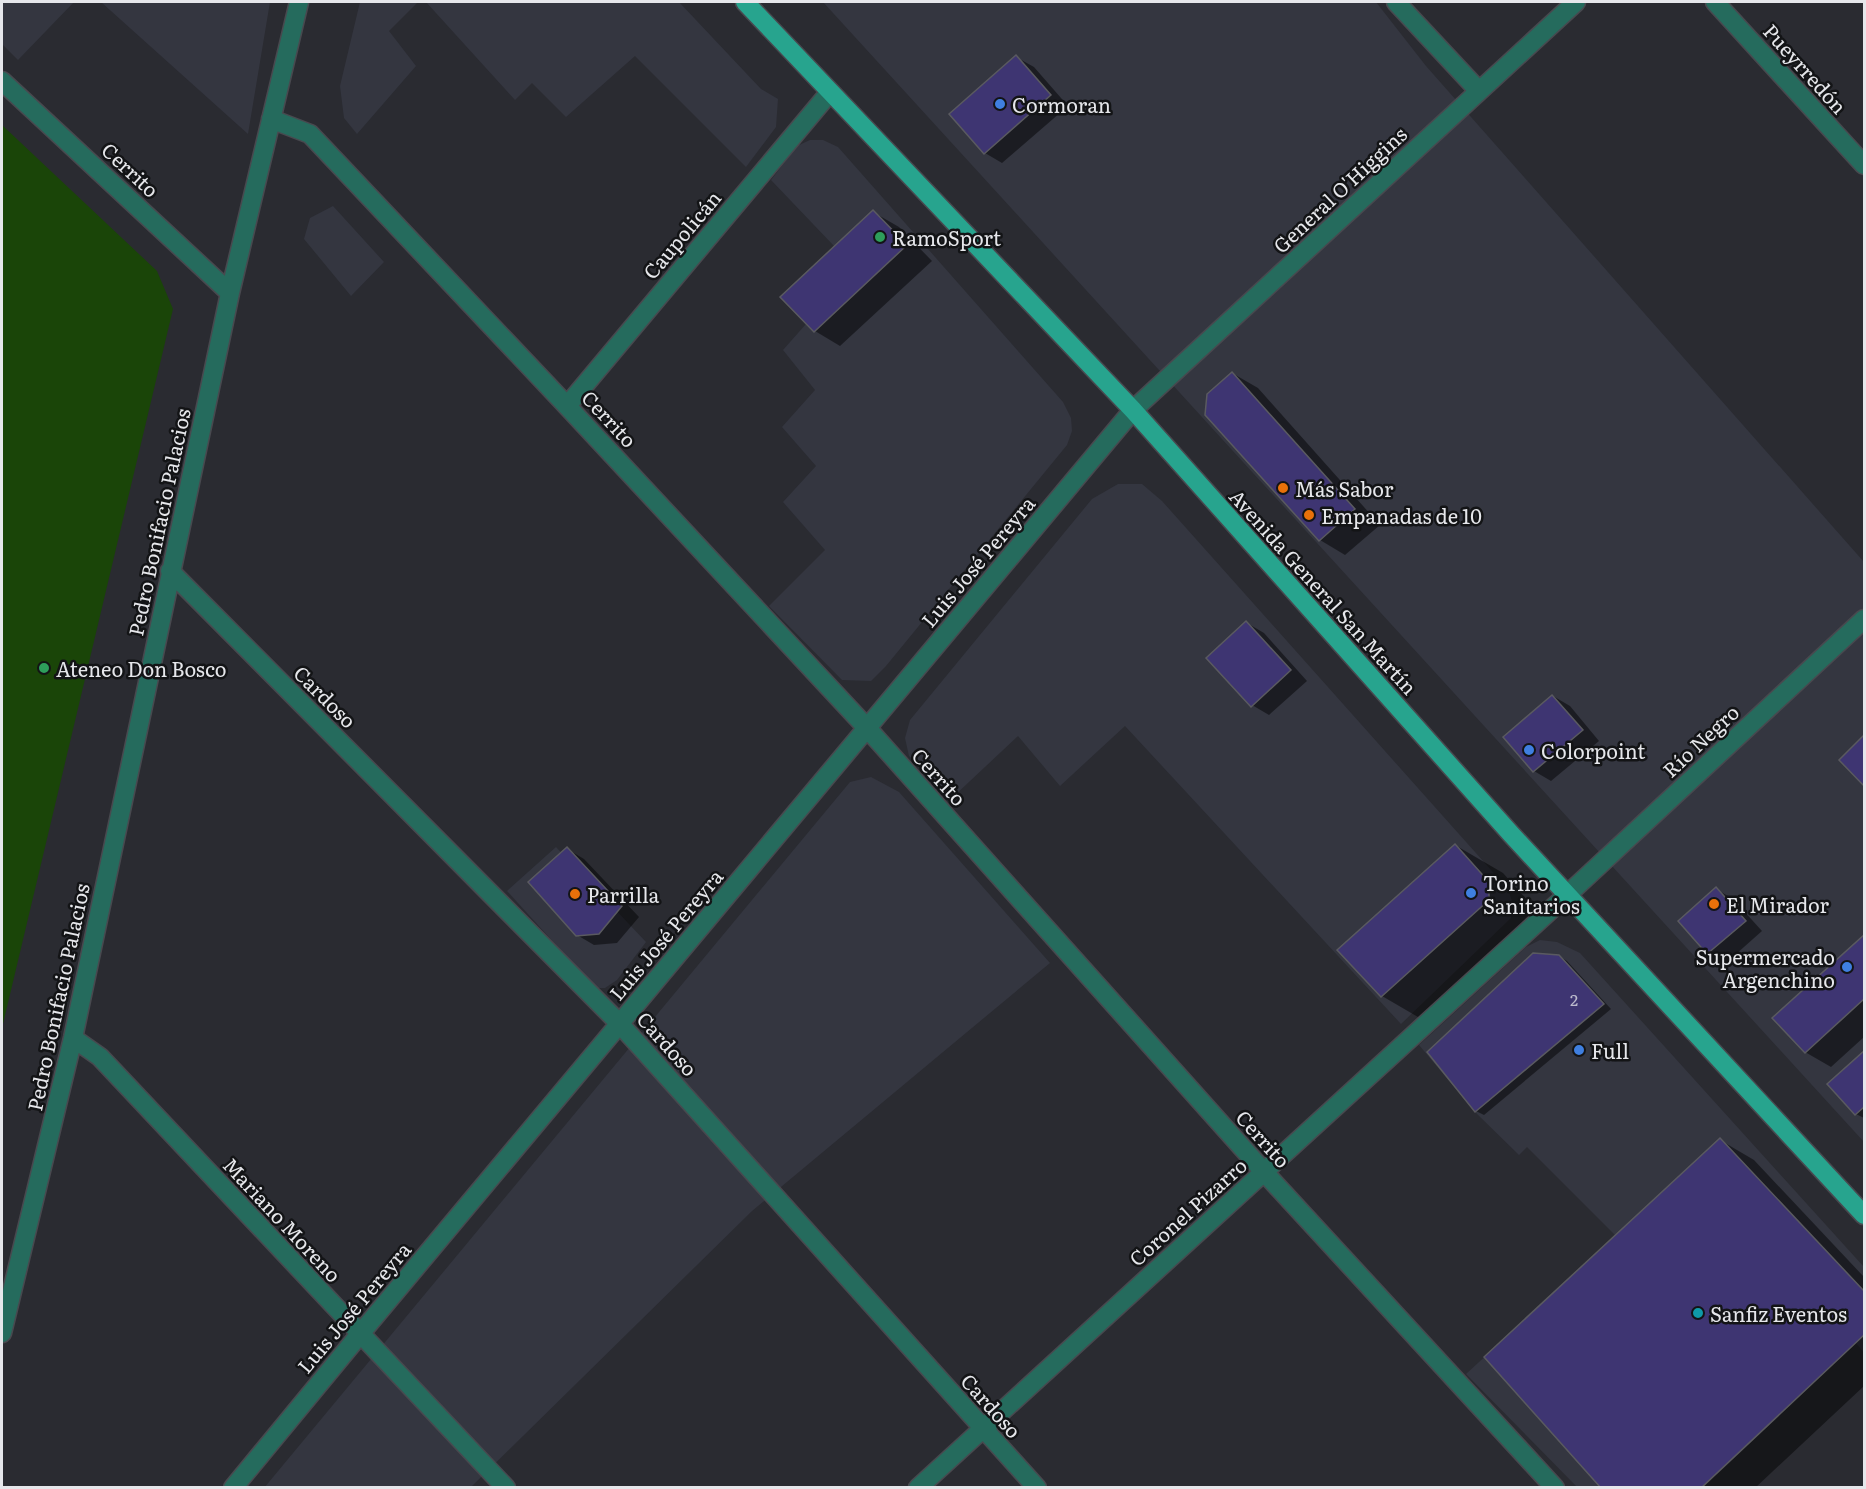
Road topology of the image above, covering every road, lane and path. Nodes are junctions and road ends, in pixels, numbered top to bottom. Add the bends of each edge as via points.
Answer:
1 (299, 2) edge
2 (745, 2) edge
3 (1396, 2) edge
4 (1576, 2) edge
5 (1715, 2) edge
6 (2, 81) edge
7 (1479, 91) junction
8 (830, 92) junction
9 (271, 119) junction
10 (1864, 165) edge
11 (230, 293) junction
12 (567, 406) junction
13 (1133, 410) junction
14 (170, 571) junction
15 (1864, 619) edge
16 (867, 728) junction
17 (1567, 895) junction
18 (620, 1023) junction
19 (73, 1038) junction
20 (1264, 1172) junction
21 (1864, 1215) edge
22 (2, 1333) edge
23 (360, 1334) junction
24 (982, 1428) junction
25 (233, 1488) edge
26 (506, 1488) edge
27 (918, 1488) edge
28 (1037, 1488) edge
29 (1555, 1488) edge

1 - 9 street, Pedro Bonifacio Palacios
2 - 8 main road, Avenida General San Martín
3 - 7 street
4 - 7 street, General O'Higgins
5 - 10 street, Pueyrredón
6 - 11 street, Cerrito
7 - 13 street, General O'Higgins
8 - 12 street, Caupolicán
8 - 13 main road, Avenida General San Martín
9 - 11 street, Pedro Bonifacio Palacios
9 - 12 street, Cerrito via 310,134
11 - 14 street, Pedro Bonifacio Palacios
12 - 16 street, Cerrito
13 - 16 street, Luis José Pereyra
13 - 17 main road, Avenida General San Martín
14 - 18 street, Cardoso
14 - 19 street, Pedro Bonifacio Palacios
15 - 17 street, Río Negro
16 - 18 street, Luis José Pereyra
16 - 20 street, Cerrito
17 - 20 street, Coronel Pizarro
17 - 21 main road, Avenida General San Martín
18 - 23 street, Luis José Pereyra
18 - 24 street, Cardoso
19 - 22 street, Pedro Bonifacio Palacios
19 - 23 street, Mariano Moreno via 100,1057
20 - 24 street, Coronel Pizarro
20 - 29 street, Cerrito
23 - 25 street, Luis José Pereyra
23 - 26 street, Mariano Moreno
24 - 27 street, Coronel Pizarro
24 - 28 street, Cardoso

